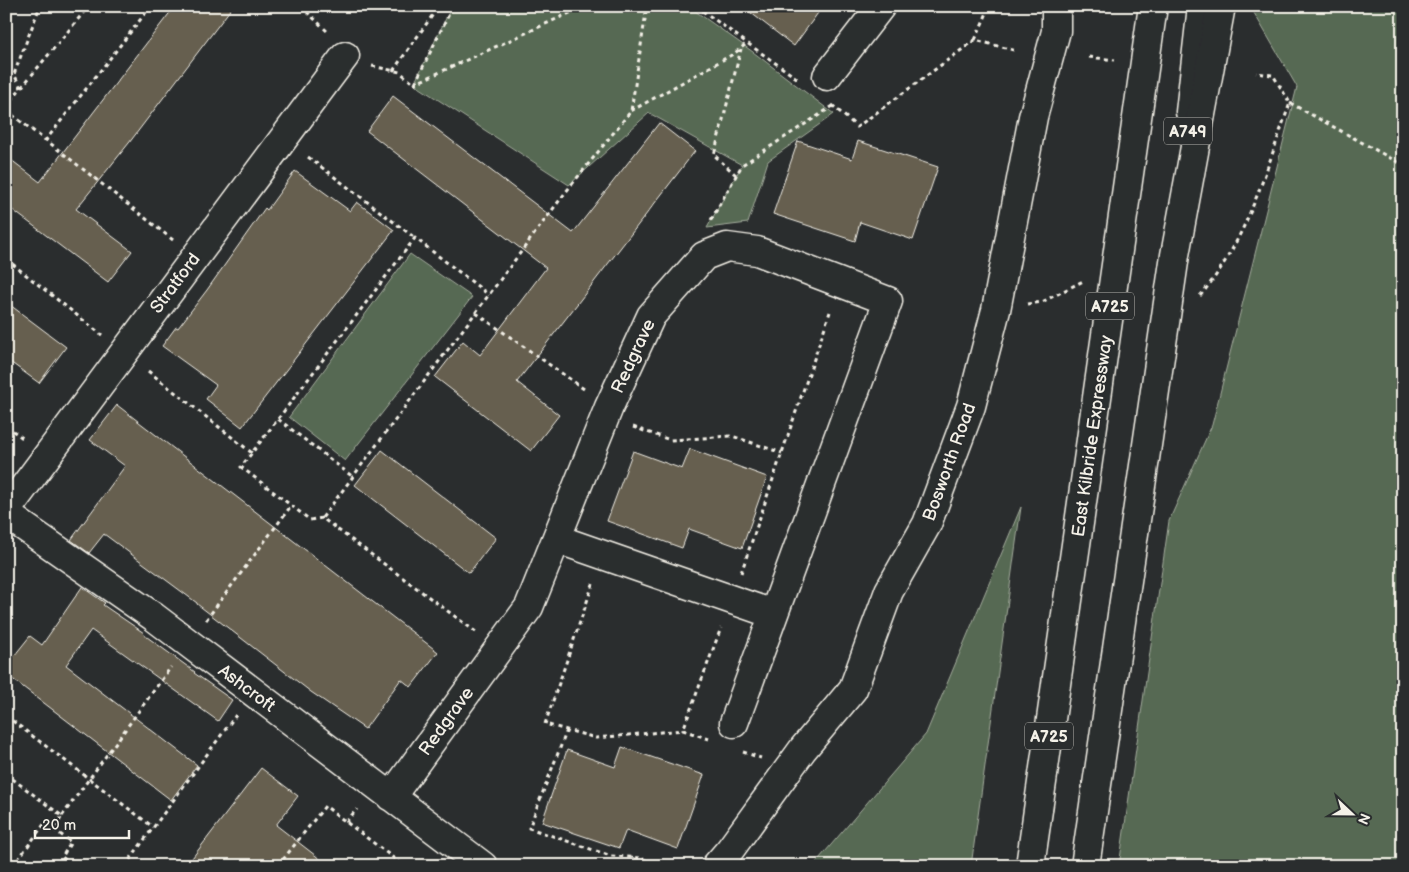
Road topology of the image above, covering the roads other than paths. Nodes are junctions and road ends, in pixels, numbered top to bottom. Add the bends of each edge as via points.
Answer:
1 (881, 6) edge
2 (1056, 6) edge
3 (1153, 6) edge
4 (1202, 6) edge
5 (1220, 6) edge
6 (355, 59) road end
7 (821, 84) road end
8 (1175, 255) junction
9 (6, 512) edge
10 (557, 539) junction
11 (773, 614) junction
12 (735, 736) road end
13 (391, 797) junction
14 (483, 866) edge
15 (716, 866) edge
16 (1030, 866) edge
17 (1085, 866) edge

1 - 7 main road
2 - 15 main road, Bosworth Road via 1056,31 1033,116 996,310 971,406 927,524 889,591 853,689
3 - 16 main road, East Kilbride Expressway / A725
4 - 8 main road, A749
5 - 8 main road
6 - 9 main road, Stratford via 283,138
8 - 17 main road
9 - 13 main road, Ashcroft via 154,617
10 - 11 main road
10 - 11 main road, Redgrave via 607,412 651,316 704,256 727,247 756,251 888,301
10 - 13 main road, Redgrave via 529,608
11 - 12 main road
13 - 14 main road, Ashcroft

